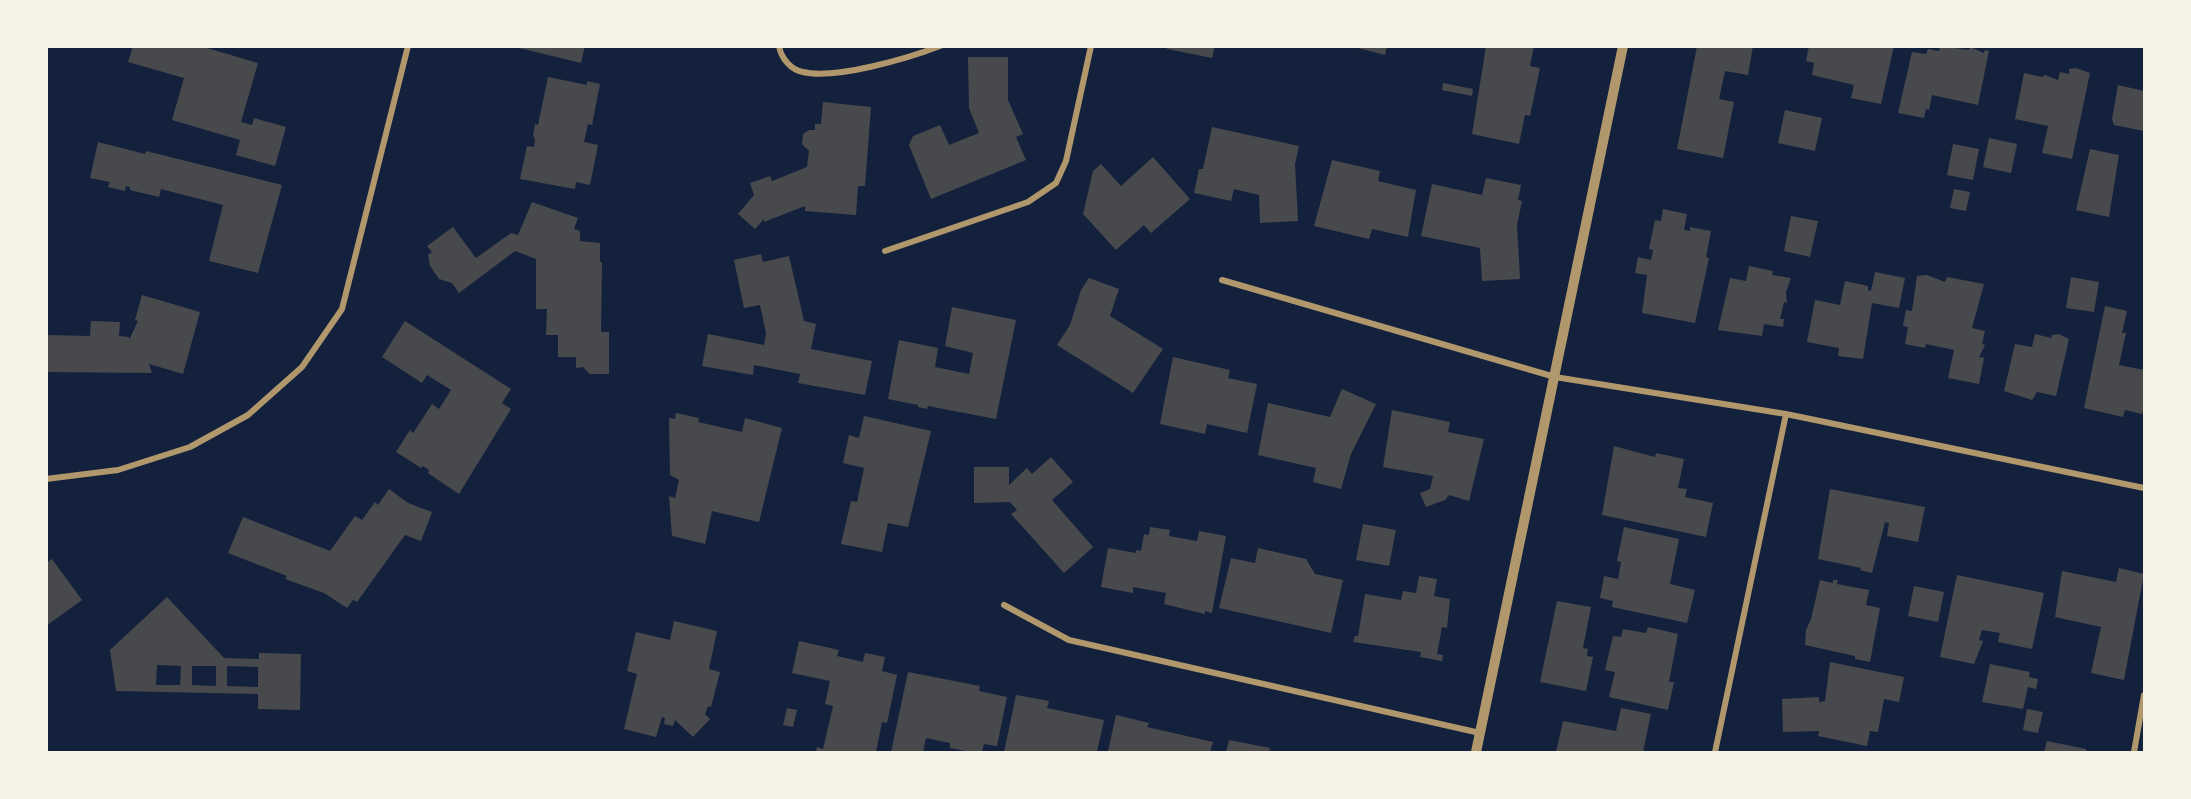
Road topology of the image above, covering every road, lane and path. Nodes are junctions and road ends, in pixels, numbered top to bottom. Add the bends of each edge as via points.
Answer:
1 (408, 46) edge
2 (779, 46) edge
3 (940, 46) edge
4 (1091, 46) edge
5 (1623, 46) edge
6 (885, 251) dead end
7 (1222, 280) dead end
8 (1555, 377) junction
9 (1786, 414) junction
10 (46, 479) edge
11 (2145, 488) edge
12 (1004, 605) dead end
13 (2145, 695) edge
14 (1480, 733) junction
15 (1476, 753) edge
16 (1715, 753) edge
17 (2134, 753) edge

1 - 10 street via 342,309 302,367 248,415 190,447 118,470
2 - 3 street via 788,65 801,72 826,74 911,57
4 - 6 street via 1066,161 1056,183 1028,202
5 - 8 street
7 - 8 street
8 - 9 street
8 - 14 street
9 - 11 street
9 - 16 street
12 - 14 street via 1069,640
13 - 17 street
14 - 15 street

